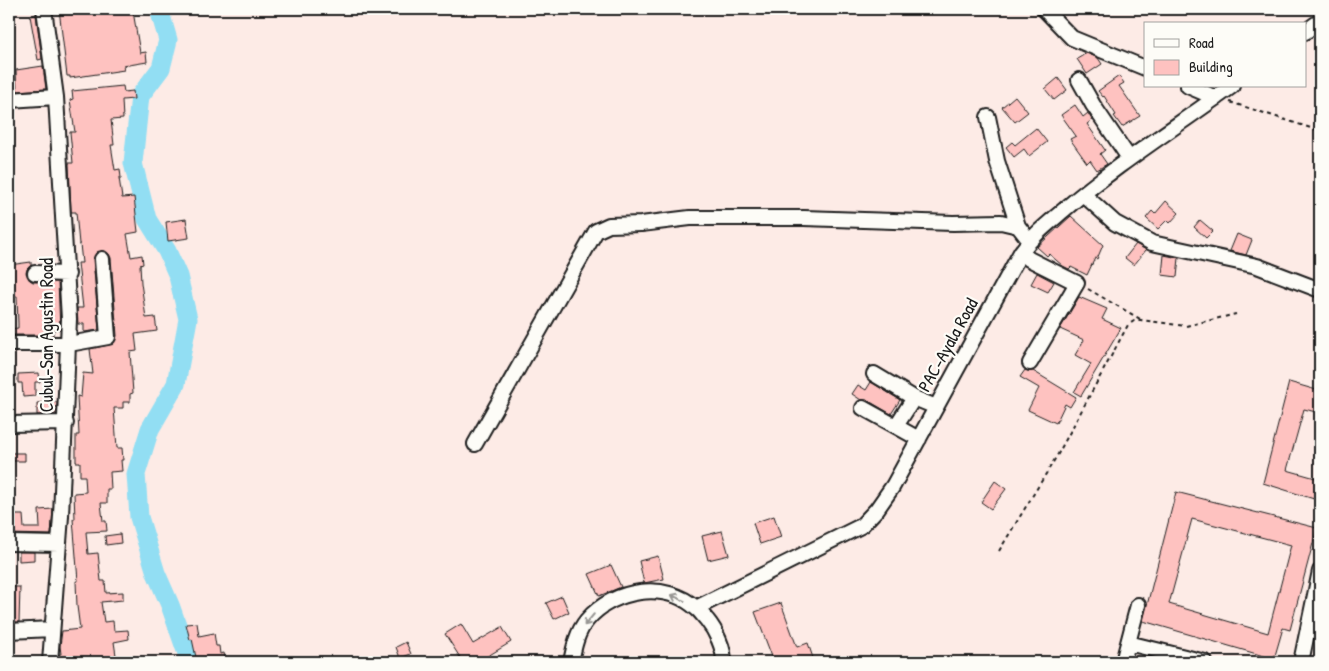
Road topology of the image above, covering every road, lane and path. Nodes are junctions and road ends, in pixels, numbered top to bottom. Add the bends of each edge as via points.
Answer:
1 (44, 9) edge
2 (1044, 9) edge
3 (1320, 21) edge
4 (1306, 31) edge
5 (1144, 68) edge
6 (1079, 80) dead end
7 (1193, 88) edge
8 (1229, 88) edge
9 (56, 97) junction
10 (1216, 98) junction
11 (9, 100) edge
12 (988, 117) dead end
13 (1320, 130) edge
14 (1129, 158) junction
15 (1083, 194) junction
16 (1018, 226) junction
17 (1025, 246) junction
18 (102, 259) dead end
19 (35, 273) dead end
20 (68, 274) junction
21 (1077, 283) junction
22 (1320, 290) edge
23 (1236, 314) dead end
24 (1141, 320) junction
25 (9, 344) edge
26 (69, 344) junction
27 (1030, 363) dead end
28 (874, 374) dead end
29 (914, 398) junction
30 (936, 407) junction
31 (863, 408) dead end
32 (66, 423) junction
33 (9, 424) edge
34 (896, 426) junction
35 (919, 439) junction
36 (475, 444) dead end
37 (9, 543) edge
38 (59, 544) junction
39 (1000, 551) dead end
40 (1320, 571) edge
41 (1138, 606) dead end
42 (696, 608) junction
43 (9, 630) edge
44 (52, 630) junction
45 (1128, 643) junction
46 (50, 662) edge
47 (571, 662) edge
48 (724, 662) edge
49 (1123, 662) edge
50 (1205, 662) edge
51 (1301, 662) edge

1 - 9 street, Cubul-San Agustin Road
2 - 5 street via 1072,38
3 - 4 street
6 - 14 street
7 - 10 street
8 - 10 street, PAC-Ayala Road
9 - 11 street
9 - 20 street, Cubul-San Agustin Road
10 - 13 path
10 - 14 street, PAC-Ayala Road
12 - 16 street via 997,161
14 - 15 street, PAC-Ayala Road
15 - 17 street, PAC-Ayala Road
15 - 22 street via 1115,223 1152,243 1257,266
16 - 17 street
16 - 36 street via 1000,222 804,218 690,218 609,225 596,231
17 - 21 street via 1030,259
17 - 30 street, PAC-Ayala Road
18 - 26 street via 108,337
19 - 20 street
20 - 26 street, Cubul-San Agustin Road
21 - 24 path
21 - 27 street
23 - 24 path via 1186,326
24 - 39 path via 1128,325 1058,454
25 - 26 street
26 - 32 street, Cubul-San Agustin Road
28 - 29 street
29 - 30 street
29 - 34 street
30 - 35 street, PAC-Ayala Road
31 - 34 street
32 - 33 street
32 - 38 street, Cubul-San Agustin Road
34 - 35 street
35 - 42 street, PAC-Ayala Road via 893,486 861,526
37 - 38 street
38 - 44 street, Cubul-San Agustin Road
40 - 51 street
41 - 45 street
42 -> 47 street via 667,594 651,591 627,593 604,604 587,620 575,642
42 - 48 street via 715,629
43 - 44 street
44 - 46 street, Cubul-San Agustin Road
45 - 49 street
45 - 50 street

